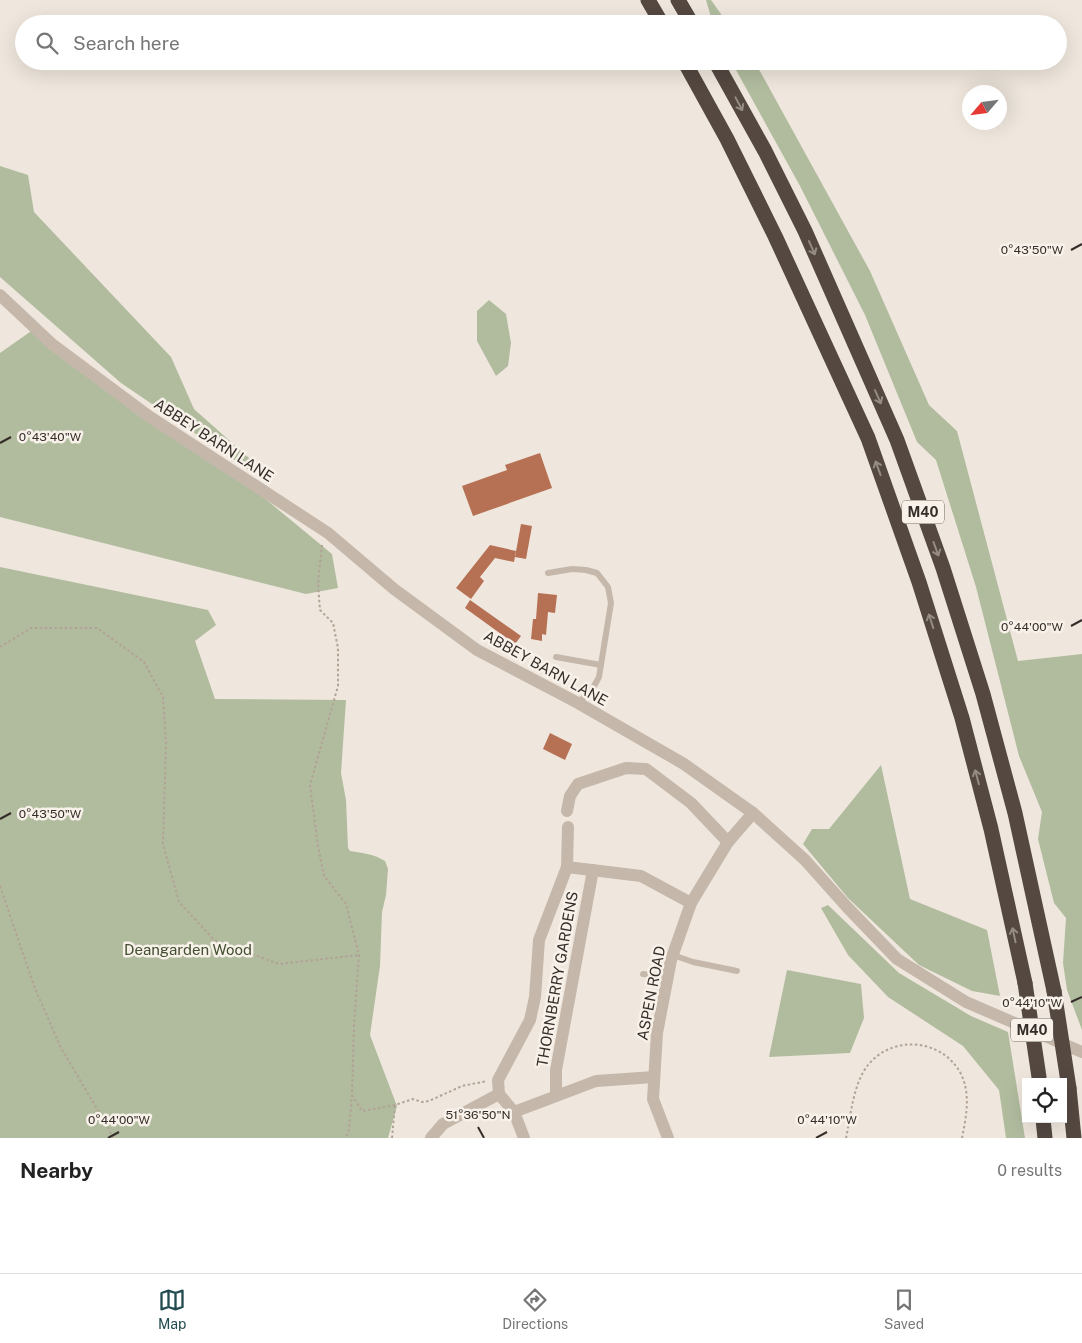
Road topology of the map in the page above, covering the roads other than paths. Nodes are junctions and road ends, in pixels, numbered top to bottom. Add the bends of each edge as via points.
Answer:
1 (648, 0) edge
2 (678, 0) edge
3 (657, 15) edge
4 (687, 15) edge
5 (689, 70) edge
6 (720, 70) edge
7 (0, 295) edge
8 (548, 573) dead end
9 (556, 657) dead end
10 (601, 665) junction
11 (578, 703) junction
12 (567, 811) dead end
13 (753, 812) junction
14 (568, 827) dead end
15 (728, 842) junction
16 (567, 867) junction
17 (593, 870) junction
18 (692, 903) junction
19 (673, 955) junction
20 (737, 971) dead end
21 (643, 974) dead end
22 (668, 977) junction
23 (1082, 1052) edge
24 (654, 1077) junction
25 (1039, 1078) edge
26 (499, 1094) junction
27 (556, 1095) junction
28 (514, 1112) junction
29 (1044, 1123) edge
30 (431, 1138) edge
31 (524, 1138) edge
32 (668, 1138) edge
33 (1046, 1138) edge
34 (1074, 1138) edge

1 - 3 highway
2 - 4 highway
25 -> 5 highway, M40, bridge via 1025,983 991,828 962,718 919,582 868,438 775,236
6 -> 34 highway, M40, bridge via 805,231 897,440 943,568 984,694 1015,813 1054,991
7 - 11 street, ABBEY BARN LANE via 52,344 150,418 328,533 394,589 477,650
8 - 10 lane via 586,570 597,573 608,587 611,603
9 - 10 lane
10 - 11 lane via 593,688
11 - 13 street, ABBEY BARN LANE via 684,764
12 - 15 street via 570,796 578,784 626,768 646,769 691,803
13 - 15 street, ASPEN ROAD
13 - 23 street, ABBEY BARN LANE via 805,860 897,959 966,1002
14 - 16 street
15 - 18 street, ASPEN ROAD
16 - 17 street
16 - 26 street via 538,940 535,997 530,1020 498,1080
17 - 18 street via 641,876
17 - 27 street, THORNBERRY GARDENS via 556,1070
18 - 19 street, ASPEN ROAD
19 - 20 lane
19 - 22 street, ASPEN ROAD
21 - 22 lane
22 - 24 street, ASPEN ROAD via 657,1033
24 - 27 street via 596,1081
24 - 32 street, ASPEN ROAD via 653,1099
26 - 28 street
26 - 30 street via 443,1124
27 - 28 street
28 - 31 street
29 - 33 highway

